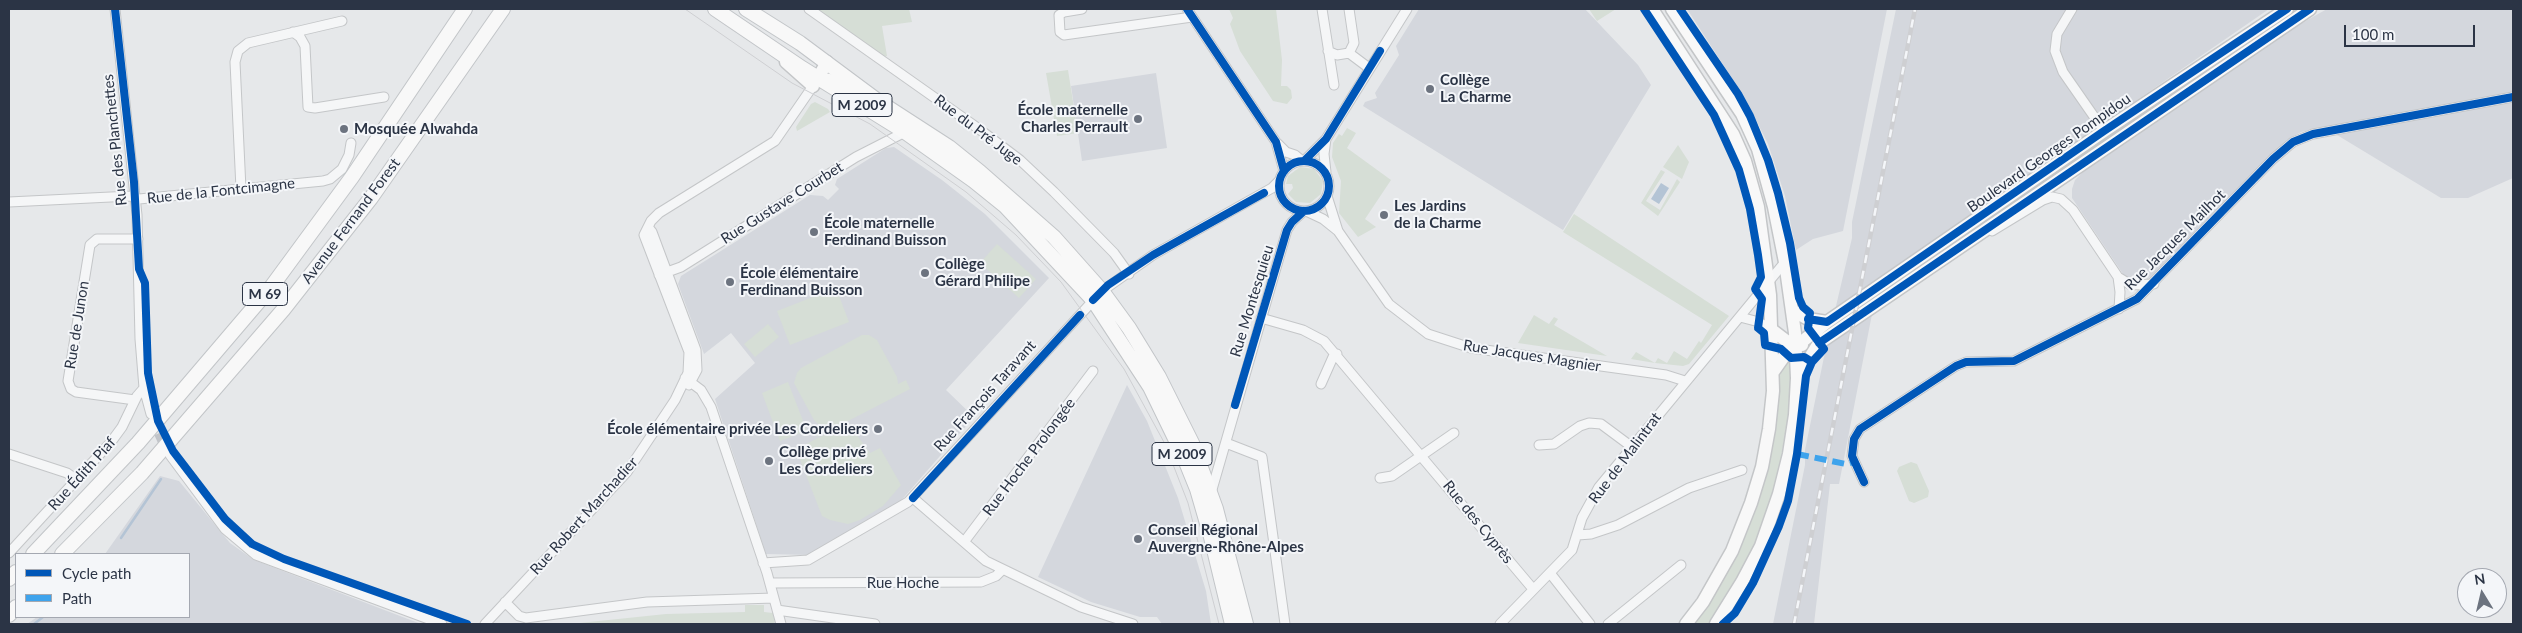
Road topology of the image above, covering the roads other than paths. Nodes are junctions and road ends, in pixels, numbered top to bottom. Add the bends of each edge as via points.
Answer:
1 (115, 9) edge
2 (465, 9) edge
3 (503, 9) edge
4 (715, 9) edge
5 (746, 9) edge
6 (809, 9) edge
7 (1082, 9) edge
8 (1322, 9) edge
9 (1349, 9) edge
10 (1407, 9) edge
11 (1652, 9) edge
12 (1672, 9) edge
13 (2072, 9) edge
14 (2287, 9) edge
15 (2310, 9) edge
16 (1190, 13) edge
17 (342, 21) dead end
18 (293, 32) junction
19 (1328, 51) junction
20 (1349, 53) junction
21 (827, 62) junction
22 (1369, 68) junction
23 (815, 82) junction
24 (1334, 85) dead end
25 (384, 97) dead end
26 (2513, 97) edge
27 (878, 101) junction
28 (2104, 131) junction
29 (905, 132) junction
30 (1326, 139) junction
31 (1276, 142) junction
32 (351, 143) dead end
33 (1303, 160) junction
34 (1284, 171) junction
35 (1326, 172) junction
36 (1280, 180) junction
37 (241, 189) junction
38 (1327, 196) junction
39 (135, 198) junction
40 (9, 202) edge
41 (1305, 211) junction
42 (1338, 231) junction
43 (1975, 236) junction
44 (138, 239) junction
45 (1785, 262) junction
46 (663, 274) junction
47 (1128, 274) junction
48 (2118, 277) junction
49 (1769, 280) junction
50 (2154, 284) junction
51 (1789, 289) junction
52 (1097, 296) junction
53 (2119, 309) junction
54 (1792, 310) junction
55 (1740, 317) junction
56 (1261, 318) junction
57 (1827, 322) junction
58 (1772, 330) junction
59 (1819, 343) junction
60 (1796, 345) junction
61 (1337, 354) junction
62 (1093, 371) dead end
63 (1773, 372) junction
64 (1797, 378) junction
65 (689, 380) junction
66 (1685, 381) junction
67 (1321, 384) dead end
68 (144, 388) junction
69 (135, 400) junction
70 (151, 414) tunnel mouth
71 (1454, 433) dead end
72 (1226, 442) junction
73 (1539, 445) dead end
74 (1632, 447) junction
75 (9, 454) edge
76 (170, 455) tunnel mouth
77 (1423, 456) junction
78 (1742, 470) dead end
79 (1380, 478) dead end
80 (77, 480) junction
81 (1864, 482) dead end
82 (1211, 494) junction
83 (913, 498) junction
84 (1578, 535) junction
85 (964, 542) junction
86 (9, 553) edge
87 (34, 553) edge
88 (63, 553) edge
89 (763, 563) junction
90 (1681, 565) dead end
91 (1002, 570) junction
92 (1550, 573) junction
93 (770, 583) junction
94 (1533, 589) junction
95 (774, 598) junction
96 (505, 602) junction
97 (777, 610) junction
98 (442, 624) edge
99 (485, 624) edge
100 (780, 624) edge
101 (875, 624) edge
102 (1133, 624) edge
103 (1242, 624) edge
104 (1285, 624) edge
105 (1500, 624) edge
106 (1590, 624) edge
107 (1608, 624) edge
108 (1686, 624) edge
109 (1716, 624) edge

1 - 39 street, Rue des Planchettes
2 - 87 main road, Avenue Fernand Forest / M 69 via 352,177 272,286 138,443
3 - 88 main road, Avenue Fernand Forest / M 69 via 371,198 284,310 148,466
4 - 23 main road, M 2009
5 - 21 main road, M 2009
6 - 47 street, Rue du Pré Juge via 1020,160 1114,253
7 - 16 street via 1059,15 1060,32 1064,35
8 - 19 street
9 - 20 street via 1354,43
10 - 22 street
11 - 49 main road via 1733,134 1757,201
12 - 45 main road via 1742,114 1758,148
13 - 28 street via 2057,34 2055,51 2063,72
14 - 28 main road, Boulevard Georges Pompidou
15 - 43 main road, Boulevard Georges Pompidou
16 - 31 street
17 - 18 street
18 - 25 street via 305,46 308,107
18 - 37 street via 248,43 238,51 235,62
19 - 20 street via 1337,55
19 - 24 street
20 - 22 street
21 - 23 main road, M 2009
21 - 27 main road, M 2009
22 - 30 street
23 - 27 main road via 840,82
23 - 29 main road, M 2009
23 - 46 street via 775,140 659,213 644,235
26 - 50 street, Rue Jacques Mailhot via 2313,134 2293,142
27 - 52 main road, M 2009 via 949,147 1054,237
28 - 57 main road, Boulevard Georges Pompidou
29 - 46 street, Rue Gustave Courbet via 856,157
29 - 52 main road, M 2009 via 1005,206
30 - 33 street
30 - 35 street
31 - 33 street
31 - 34 street
32 - 37 street, Rue de la Fontcimagne via 346,163 330,179
33 - 34 street via 1291,164
33 - 35 street via 1320,165
34 - 36 street
35 - 38 street via 1330,181
36 - 41 street via 1282,199 1289,206
36 - 47 street, Rue François Taravant via 1272,188 1153,256
37 - 39 street, Rue de la Fontcimagne
38 - 41 street via 1318,207
38 - 42 street
39 - 40 street, Rue de la Fontcimagne
39 - 44 street, Rue des Planchettes
41 - 42 street
41 - 56 street, Rue Montesquieu via 1288,230
42 - 66 street, Rue Jacques Magnier via 1389,304 1428,334 1471,348 1666,375
43 - 48 street, Rue Jacques Mailhot via 2002,226 2043,200 2061,199 2073,210
43 - 59 main road, Boulevard Georges Pompidou
44 - 68 street, Rue des Planchettes
44 - 69 street, Rue de Junon via 97,239 90,244 68,381 76,392
45 - 49 street, Rue de Malintrat
45 - 51 main road
46 - 65 street via 696,350 698,364
47 - 52 street, Rue François Taravant
48 - 50 street, Rue Jacques Mailhot via 2131,285
48 - 53 street, Rue Jacques Mailhot
49 - 51 street via 1780,281
49 - 55 street, Rue de Malintrat
49 - 58 main road
50 - 53 street, Rue Jacques Mailhot via 2138,299
51 - 54 main road
52 - 82 main road, M 2009 via 1129,328 1167,391 1192,443
52 - 83 street, Rue François Taravant
52 - 103 main road, M 2009 via 1150,387 1184,457
53 - 81 street, Rue Jacques Mailhot via 2014,361 1966,362 1956,366 1860,429 1854,439 1852,456
54 - 57 main road via 1808,319
54 - 60 main road
55 - 58 street
55 - 66 street, Rue de Malintrat
56 - 61 street, Rue des Cyprès via 1303,330 1324,341
56 - 72 street, Rue Montesquieu
57 - 60 main road, Boulevard Georges Pompidou
58 - 60 main road
58 - 63 main road
59 - 60 main road
59 - 64 main road, Boulevard Georges Pompidou
60 - 63 main road, Boulevard Georges Pompidou
60 - 64 main road
61 - 67 street
61 - 77 street, Rue des Cyprès
62 - 85 street, Rue Hoche Prolongée
63 - 108 main road via 1766,448 1752,503 1721,572
64 - 109 main road via 1789,454 1774,510 1751,566
65 - 89 street via 704,393 711,407
65 - 96 street, Rue Robert Marchadier via 627,472
66 - 74 street, Rue de Malintrat
68 - 69 street, Rue Édith Piaf
68 - 70 street, Rue des Planchettes
69 - 80 street, Rue Édith Piaf via 117,434
71 - 77 street
72 - 82 street, Rue Montesquieu
72 - 104 street via 1262,457
73 - 74 street via 1554,444 1589,423 1601,424
74 - 84 street, Rue de Malintrat via 1599,487 1582,518
75 - 80 street via 67,473
76 - 98 street via 225,529 256,555
77 - 79 street via 1392,476
77 - 94 street, Rue des Cyprès
78 - 84 street via 1689,488 1618,525
80 - 86 street, Rue Édith Piaf
82 - 103 main road, M 2009
83 - 85 street
83 - 89 street, Rue François Taravant via 816,556 802,561
84 - 92 street, Rue de Malintrat via 1572,550
85 - 91 street
89 - 93 street
90 - 107 street
91 - 93 street, Rue Hoche via 981,582
91 - 102 street via 1090,611
92 - 94 street, Rue de Malintrat
92 - 106 street
93 - 95 street
94 - 105 street, Rue de Malintrat
95 - 96 street via 647,602 526,618 519,616
95 - 97 street
96 - 99 street, Rue Robert Marchadier
97 - 100 street
97 - 101 street

